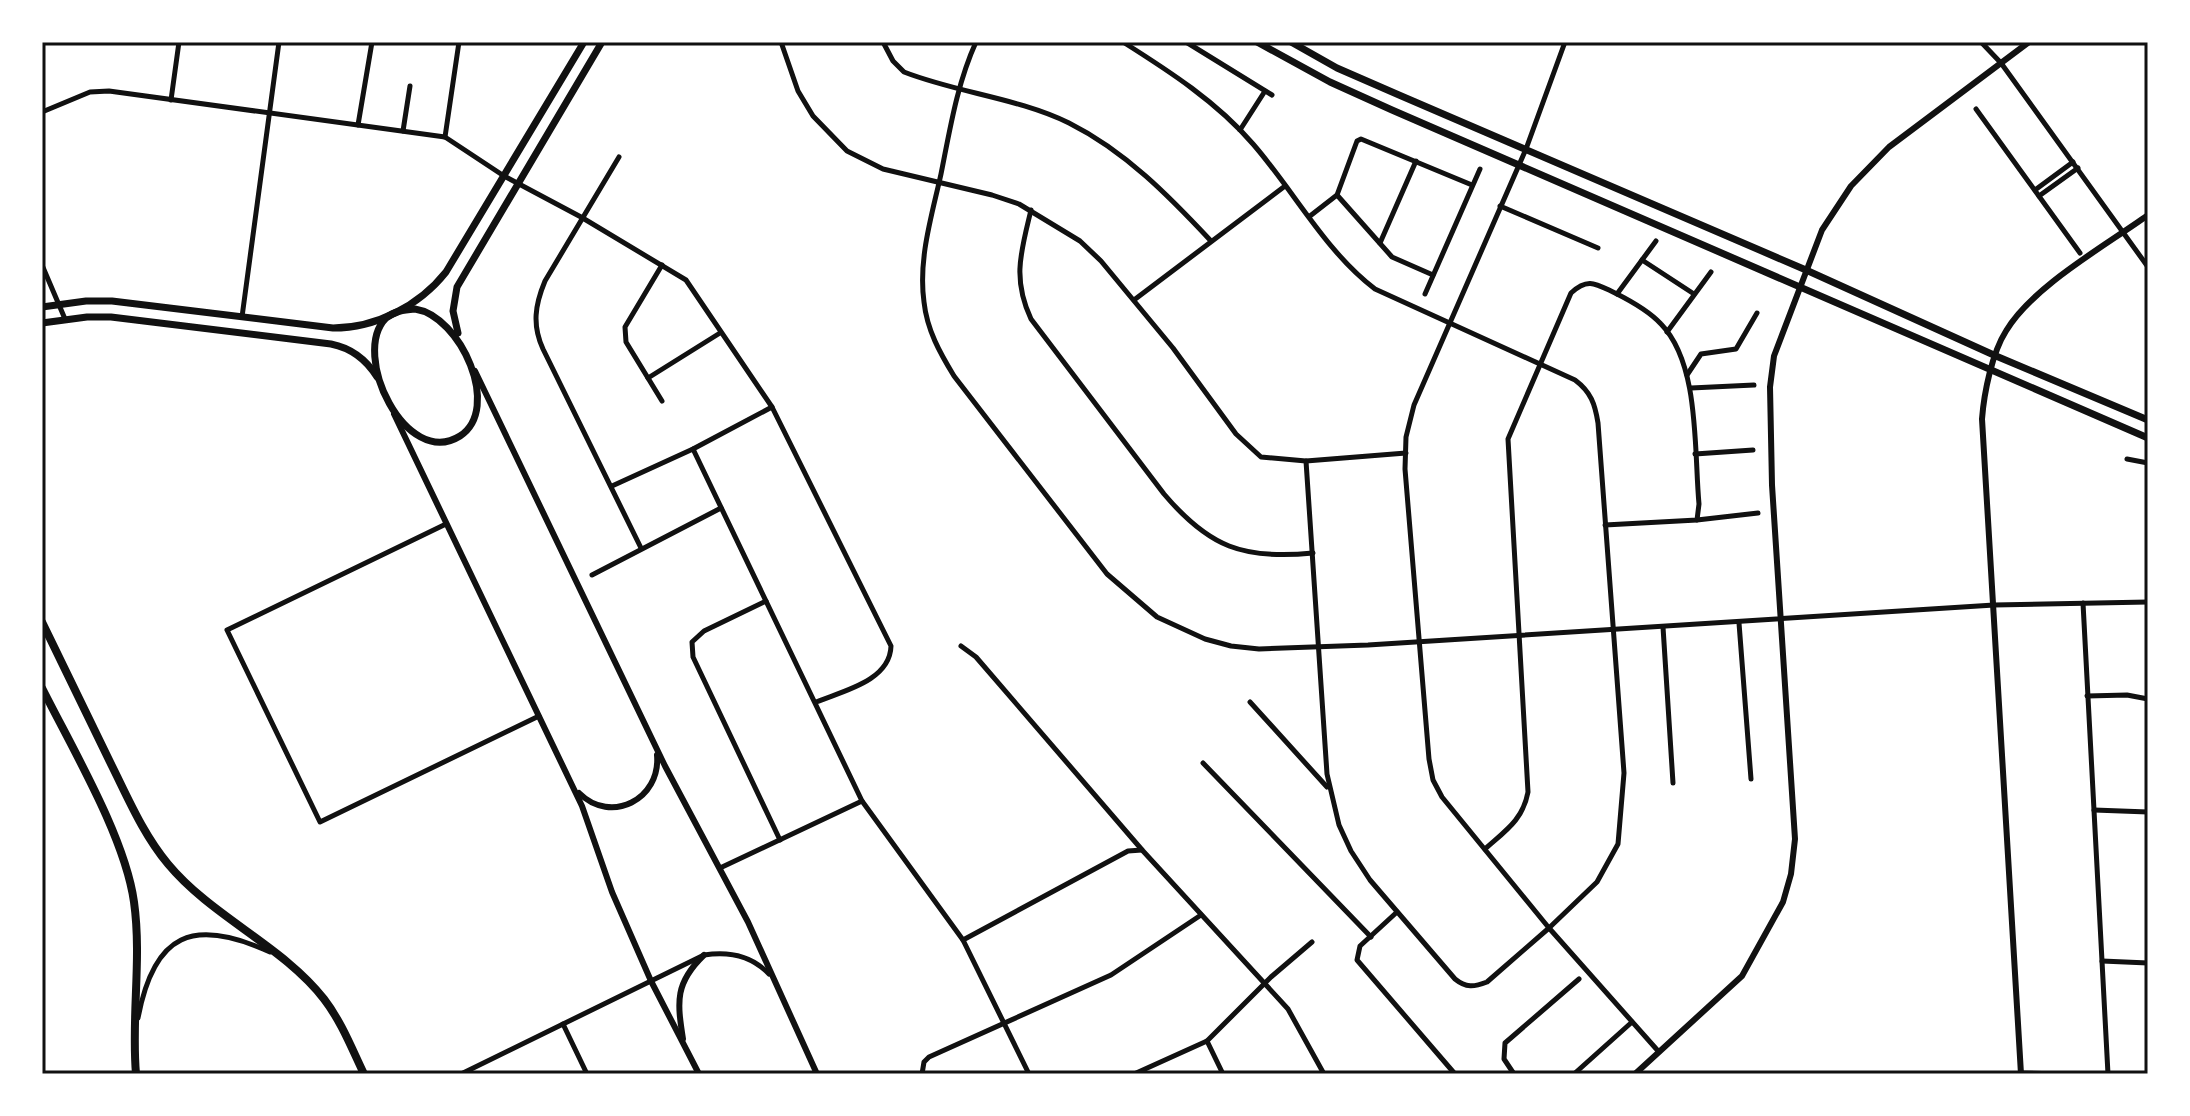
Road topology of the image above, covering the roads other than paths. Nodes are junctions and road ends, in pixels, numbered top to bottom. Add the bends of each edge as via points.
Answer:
1 (179, 42) edge
2 (279, 42) edge
3 (372, 42) edge
4 (459, 42) edge
5 (584, 42) edge
6 (602, 42) edge
7 (781, 42) edge
8 (883, 42) edge
9 (976, 42) edge
10 (1123, 42) edge
11 (1186, 42) edge
12 (1257, 42) edge
13 (1291, 42) edge
14 (1565, 42) edge
15 (1981, 42) edge
16 (2029, 42) edge
17 (2001, 63) junction
18 (410, 86) dead end
19 (959, 89) junction
20 (171, 100) junction
21 (1976, 109) dead end
22 (42, 112) edge
23 (268, 113) junction
24 (358, 125) junction
25 (1240, 130) junction
26 (403, 131) junction
27 (445, 137) junction
28 (1526, 149) junction
29 (619, 157) dead end
30 (1416, 161) junction
31 (2073, 162) junction
32 (1518, 164) junction
33 (2078, 168) junction
34 (1480, 169) dead end
35 (504, 176) junction
36 (518, 184) junction
37 (938, 184) junction
38 (1472, 185) junction
39 (1285, 186) junction
40 (2035, 190) junction
41 (1337, 195) junction
42 (2039, 196) junction
43 (1500, 206) junction
44 (1031, 210) junction
45 (2148, 215) edge
46 (1310, 216) junction
47 (581, 217) junction
48 (2124, 232) junction
49 (1211, 241) junction
50 (1656, 241) dead end
51 (1380, 243) junction
52 (1598, 248) dead end
53 (2080, 253) dead end
54 (1642, 260) junction
55 (42, 265) edge
56 (662, 265) junction
57 (2148, 267) edge
58 (1806, 270) junction
59 (1711, 272) dead end
60 (1433, 275) junction
61 (1799, 285) junction
62 (1425, 294) dead end
63 (1617, 294) junction
64 (1694, 294) junction
65 (1134, 300) junction
66 (59, 304) junction
67 (42, 307) edge
68 (1757, 313) dead end
69 (392, 314) junction
70 (242, 317) junction
71 (65, 319) junction
72 (1449, 321) junction
73 (42, 323) edge
74 (1667, 332) junction
75 (720, 333) junction
76 (461, 343) junction
77 (1996, 356) junction
78 (1540, 364) junction
79 (1991, 371) junction
80 (1687, 376) junction
81 (648, 378) junction
82 (1754, 385) dead end
83 (1691, 388) junction
84 (385, 395) junction
85 (662, 401) dead end
86 (772, 407) junction
87 (2148, 420) edge
88 (2148, 438) edge
89 (693, 449) junction
90 (1753, 450) dead end
91 (1406, 453) junction
92 (1695, 454) junction
93 (2127, 459) dead end
94 (1306, 461) junction
95 (2148, 463) edge
96 (612, 486) junction
97 (721, 508) junction
98 (1758, 513) dead end
99 (1697, 520) junction
100 (446, 524) junction
101 (1605, 525) junction
102 (641, 548) junction
103 (1313, 553) junction
104 (592, 575) dead end
105 (766, 601) junction
106 (2148, 602) edge
107 (2083, 603) junction
108 (1994, 605) junction
109 (1782, 619) junction
110 (42, 622) edge
111 (1739, 623) junction
112 (1663, 627) junction
113 (1611, 631) junction
114 (1519, 637) junction
115 (1418, 643) junction
116 (961, 646) dead end
117 (1319, 647) junction
118 (42, 688) edge
119 (2087, 696) junction
120 (2148, 699) edge
121 (816, 702) junction
122 (1250, 702) dead end
123 (539, 716) junction
124 (656, 748) junction
125 (1203, 763) dead end
126 (1751, 779) dead end
127 (1673, 783) dead end
128 (572, 784) junction
129 (1328, 788) junction
130 (862, 801) junction
131 (2094, 810) junction
132 (2148, 812) edge
133 (780, 840) junction
134 (1485, 849) junction
135 (1143, 851) junction
136 (720, 868) junction
137 (1397, 912) junction
138 (1201, 915) junction
139 (1549, 928) junction
140 (1371, 937) junction
141 (963, 940) junction
142 (1312, 942) dead end
143 (275, 954) junction
144 (704, 955) junction
145 (2102, 961) junction
146 (2148, 963) edge
147 (773, 977) junction
148 (1579, 979) dead end
149 (651, 981) junction
150 (1265, 984) junction
151 (1004, 1021) junction
152 (1632, 1022) junction
153 (563, 1024) junction
154 (1207, 1041) junction
155 (133, 1044) junction
156 (684, 1045) junction
157 (1659, 1052) junction
158 (922, 1072) edge
159 (136, 1074) edge
160 (364, 1074) edge
161 (461, 1074) edge
162 (587, 1074) edge
163 (699, 1074) edge
164 (817, 1074) edge
165 (1029, 1074) edge
166 (1134, 1074) edge
167 (1223, 1074) edge
168 (1324, 1074) edge
169 (1455, 1074) edge
170 (1514, 1074) edge
171 (1574, 1074) edge
172 (1635, 1074) edge
173 (2021, 1074) edge
174 (2062, 1074) edge
175 (2108, 1074) edge

1 - 20 street
2 - 23 street
3 - 24 street
4 - 27 street
5 - 35 main road
6 - 36 main road
7 - 37 street via 798,91 831,137 883,169
8 - 19 street via 904,72
9 - 19 street
10 - 25 street via 1169,71
11 - 25 street via 1268,93
12 - 32 main road via 1330,82
13 - 28 main road via 1345,71
14 - 28 street
15 - 17 street
16 - 17 street
17 - 31 street
17 - 58 street via 1889,147 1851,186 1822,230
18 - 26 street
19 - 37 street
19 - 49 street via 1068,122 1100,141 1143,171
20 - 22 street via 90,92
20 - 23 street
21 - 40 street
23 - 24 street
23 - 70 street
24 - 26 street
25 - 39 street
26 - 27 street
27 - 35 street
28 - 32 street
28 - 58 main road
29 - 47 street
30 - 38 street
30 - 41 street via 1361,139
30 - 51 street
31 - 33 street
31 - 40 street
32 - 43 street
32 - 61 main road
33 - 42 street
33 - 48 street
34 - 38 street
35 - 36 street
35 - 69 main road via 439,282
36 - 47 street
36 - 76 main road via 454,295
37 - 44 street
37 - 117 street via 923,274 924,302 938,350 1107,574 1157,617 1205,639 1259,649
38 - 60 street
39 - 46 street
39 - 49 street
40 - 42 street
41 - 46 street
41 - 51 street
42 - 53 street
43 - 52 street
43 - 72 street
44 - 65 street via 1080,241
44 - 103 street via 1019,261 1022,300 1164,494 1187,521 1234,548 1279,557
45 - 48 street
46 - 72 street via 1360,278
47 - 56 street
47 - 96 street via 537,299 537,335
48 - 57 street
48 - 77 street via 2016,316
49 - 65 street
50 - 54 street
51 - 60 street via 1392,257
54 - 63 street
54 - 64 street
55 - 66 street
56 - 75 street via 686,280
56 - 81 street via 625,327 626,342
58 - 61 street
58 - 77 main road
59 - 64 street
60 - 62 street
61 - 79 main road
61 - 109 street via 1774,356 1770,387
63 - 74 street via 1646,311
63 - 78 street via 1581,284 1571,293
64 - 74 street
65 - 94 street via 1249,449 1274,460
66 - 67 main road
66 - 70 main road via 112,301
66 - 71 street
68 - 80 street via 1736,349 1701,354
69 - 70 main road via 343,328
69 - 76 main road via 427,312
69 - 84 main road via 378,331 374,348
71 - 73 main road
71 - 84 main road via 111,317 341,346 371,368
72 - 78 street
72 - 91 street via 1414,405
74 - 80 street
75 - 81 street
75 - 86 street
76 - 84 main road via 477,407 470,426 458,437 443,442 419,438
76 - 124 street
77 - 79 street
77 - 87 main road
78 - 101 street via 1587,389 1595,403
78 - 114 street via 1508,439
79 - 88 main road
79 - 108 street via 1982,419
80 - 83 street
81 - 85 street
82 - 83 street
83 - 92 street
84 - 100 street
86 - 89 street
86 - 121 street via 891,646 891,658 873,677
89 - 96 street
89 - 97 street
90 - 92 street
91 - 94 street
91 - 115 street
92 - 99 street
93 - 95 street
94 - 103 street
96 - 102 street
97 - 102 street
97 - 105 street
98 - 99 street
99 - 101 street
100 - 123 street
100 - 123 street via 227,630 293,768 320,822
101 - 113 street
102 - 104 street
103 - 117 street
105 - 121 street
105 - 133 street via 692,642 693,657
106 - 107 street
107 - 108 street
107 - 119 street
108 - 109 street
108 - 173 street
109 - 111 street
109 - 157 street via 1795,839 1791,874 1772,925 1742,976
110 - 143 main road via 159,852 189,886
111 - 112 street
111 - 126 street
112 - 113 street
112 - 127 street
113 - 114 street
113 - 139 street via 1624,773 1618,844 1597,882
114 - 115 street
114 - 134 street via 1525,809
115 - 117 street
115 - 134 street via 1433,780
116 - 135 street
117 - 129 street
118 - 155 main road via 104,813 129,877 138,938
119 - 120 street
119 - 131 street
121 - 130 street
122 - 129 street
123 - 128 street
124 - 128 street via 656,775 634,802 599,806
124 - 136 street
125 - 140 street
128 - 149 street
129 - 137 street via 1351,851
130 - 133 street
130 - 141 street
131 - 132 street
131 - 145 street
133 - 136 street
134 - 139 street
135 - 138 street
135 - 141 street via 1128,851
136 - 147 street
137 - 139 street via 1455,979 1471,987 1487,982
137 - 140 street
138 - 150 street
138 - 151 street via 1111,975
139 - 152 street
140 - 169 street via 1358,950 1359,964
141 - 151 street
142 - 150 street
143 - 155 street via 214,935 192,935 174,943 150,976
143 - 160 main road via 324,1000
144 - 147 street via 750,958
144 - 149 street
144 - 156 street via 681,986
145 - 146 street
145 - 175 street
147 - 164 street
148 - 170 street via 1505,1043 1504,1059
149 - 153 street
149 - 156 street
150 - 154 street
150 - 168 street via 1288,1009
151 - 158 street via 929,1057
151 - 165 street
152 - 157 street
152 - 171 street
153 - 161 street
153 - 162 street
154 - 166 street
154 - 167 street
155 - 159 main road
156 - 163 street
157 - 172 street
173 - 174 street

